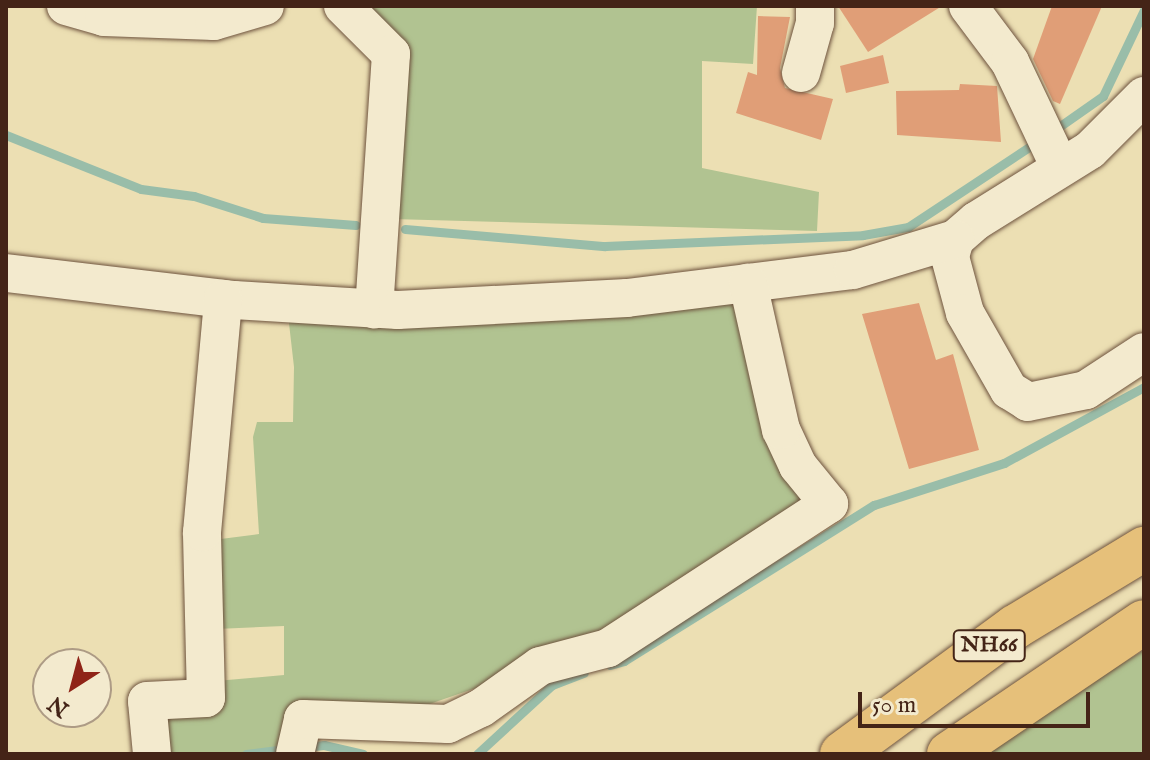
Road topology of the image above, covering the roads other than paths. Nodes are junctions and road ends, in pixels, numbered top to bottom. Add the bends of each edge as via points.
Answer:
1 (66, 6) edge
2 (265, 6) edge
3 (343, 6) edge
4 (815, 6) edge
5 (968, 6) edge
6 (801, 73) dead end
7 (1144, 96) edge
8 (1059, 165) junction
9 (955, 239) junction
10 (6, 273) edge
11 (748, 283) junction
12 (223, 299) junction
13 (374, 309) junction
14 (1144, 352) edge
15 (1144, 549) edge
16 (1144, 622) edge
17 (152, 754) edge
18 (295, 754) edge
19 (842, 754) edge
20 (949, 754) edge

1 - 2 street via 104,17 214,21
3 - 13 street via 391,54
4 - 6 street
5 - 8 street via 1010,62
7 - 8 street via 1090,150
8 - 9 street
9 - 11 street via 853,270
9 - 14 street via 950,257 965,313 1009,390 1028,402 1086,390
10 - 12 street
11 - 13 street via 627,298
11 - 18 street via 781,430 798,466 829,504 608,648 540,666 459,719 448,724 303,719
12 - 13 street
12 - 17 street via 202,532 206,698 147,701
15 - 19 highway, NH66 via 1015,627
16 - 20 highway, NH66

